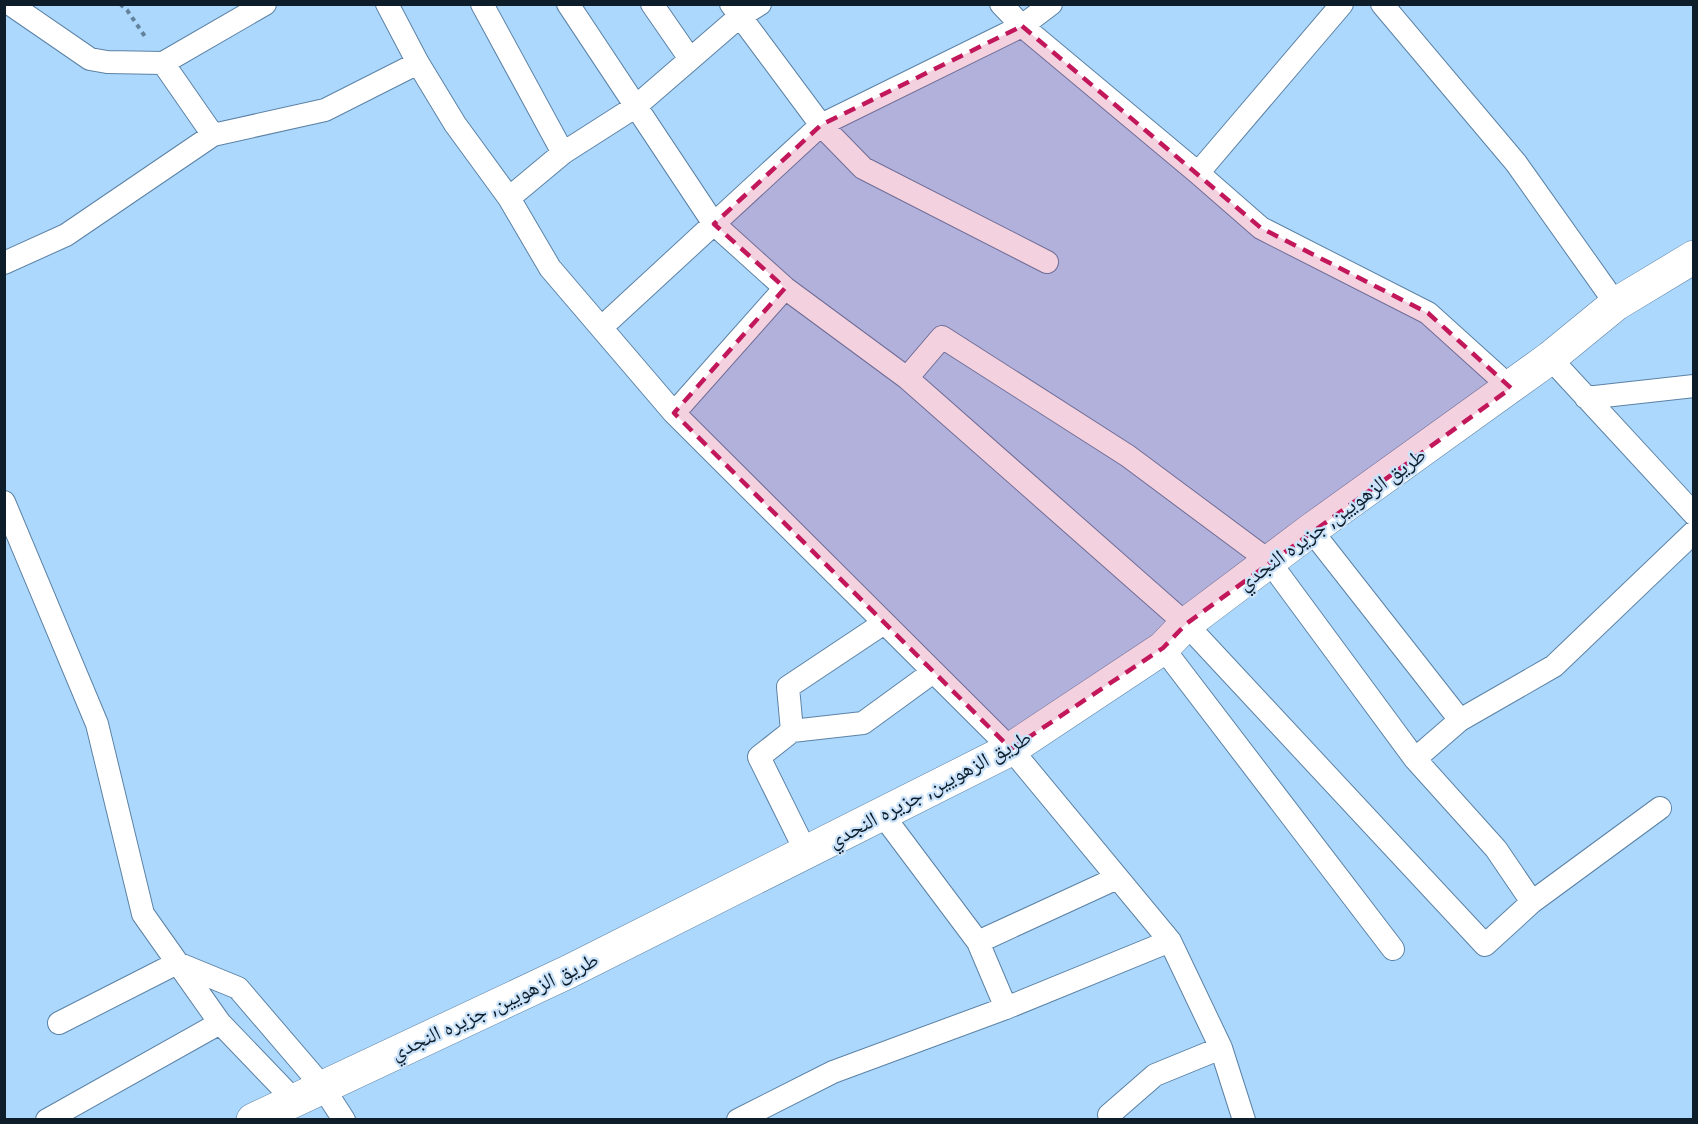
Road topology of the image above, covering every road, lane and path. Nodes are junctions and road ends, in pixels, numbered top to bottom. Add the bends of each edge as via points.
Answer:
1 (10, 4) edge
2 (120, 4) edge
3 (265, 4) edge
4 (387, 4) edge
5 (482, 4) edge
6 (568, 4) edge
7 (652, 4) edge
8 (760, 4) edge
9 (1001, 4) edge
10 (1050, 4) edge
11 (1342, 4) edge
12 (1382, 4) edge
13 (735, 11) edge
14 (1022, 26) junction
15 (690, 59) junction
16 (163, 63) junction
17 (418, 63) junction
18 (635, 107) junction
19 (821, 125) junction
20 (213, 135) junction
21 (562, 153) junction
22 (1198, 173) junction
23 (509, 198) junction
24 (714, 224) junction
25 (1694, 257) edge
26 (1047, 262) dead end
27 (4, 263) edge
28 (785, 288) junction
29 (1616, 304) junction
30 (602, 327) junction
31 (1550, 358) junction
32 (907, 378) junction
33 (1694, 386) edge
34 (1511, 388) junction
35 (1586, 398) junction
36 (674, 413) junction
37 (4, 502) edge
38 (1694, 514) edge
39 (1311, 530) junction
40 (1694, 532) edge
41 (10, 536) edge
42 (1269, 561) junction
43 (884, 623) junction
44 (1186, 624) junction
45 (1163, 648) junction
46 (933, 672) junction
47 (1460, 720) junction
48 (792, 731) junction
49 (1011, 749) junction
50 (1415, 759) junction
51 (1660, 807) dead end
52 (882, 814) junction
53 (806, 852) junction
54 (1117, 878) junction
55 (1532, 902) junction
56 (1170, 941) junction
57 (978, 942) junction
58 (1393, 949) dead end
59 (177, 963) junction
60 (1006, 1008) junction
61 (59, 1023) dead end
62 (220, 1023) junction
63 (1221, 1048) junction
64 (308, 1093) junction
65 (1109, 1115) dead end
66 (47, 1119) edge
67 (253, 1119) edge
68 (344, 1119) edge
69 (738, 1119) edge
70 (1244, 1119) edge

1 - 16 street via 90,59
2 - 16 path
3 - 16 street
4 - 17 street
5 - 21 street
6 - 18 street
7 - 15 street
8 - 13 street
9 - 14 street
10 - 14 street
11 - 22 street
12 - 29 street via 1516,163
13 - 15 street
13 - 19 street
14 - 19 street
14 - 22 street
15 - 18 street
16 - 20 street
17 - 20 street via 325,110
17 - 23 street via 455,124
18 - 21 street
18 - 24 street
19 - 24 street
19 - 26 street via 863,168
20 - 27 street via 66,235
21 - 23 street
22 - 34 street via 1261,228 1428,313
23 - 30 street via 550,268
24 - 28 street
24 - 30 street
25 - 29 street, طريق الزهويين, جزيره النجدي
28 - 32 street
28 - 36 street
29 - 31 street, طريق الزهويين, جزيره النجدي
30 - 36 street
31 - 34 street, طريق الزهويين, جزيره النجدي
31 - 35 street
32 - 42 street via 942,337 1128,456
32 - 44 street
33 - 35 street
34 - 39 street, طريق الزهويين, جزيره النجدي
35 - 38 street
36 - 43 street
37 - 41 street
39 - 42 street, طريق الزهويين, جزيره النجدي
39 - 47 street
40 - 47 street via 1554,666
41 - 59 street via 97,724 143,914
42 - 44 street, طريق الزهويين, جزيره النجدي
42 - 50 street
43 - 46 street
43 - 48 street via 788,687
44 - 45 street, طريق الزهويين, جزيره النجدي
44 - 55 street via 1485,945
45 - 49 street, طريق الزهويين, جزيره النجدي
45 - 58 street
46 - 48 street via 863,723
46 - 49 street
47 - 50 street
48 - 53 street via 759,757
49 - 52 street, طريق الزهويين, جزيره النجدي
49 - 54 street
50 - 55 street via 1496,849
51 - 55 street
52 - 53 street, طريق الزهويين, جزيره النجدي
52 - 57 street
53 - 64 street, طريق الزهويين, جزيره النجدي via 570,971
54 - 56 street
54 - 57 street
56 - 60 street
56 - 63 street
57 - 60 street
59 - 61 street
59 - 62 street
59 - 64 street via 238,988
60 - 69 street via 833,1072
62 - 64 street
62 - 66 street
63 - 65 street via 1155,1075
63 - 70 street
64 - 67 street, طريق الزهويين, جزيره النجدي
64 - 68 street

